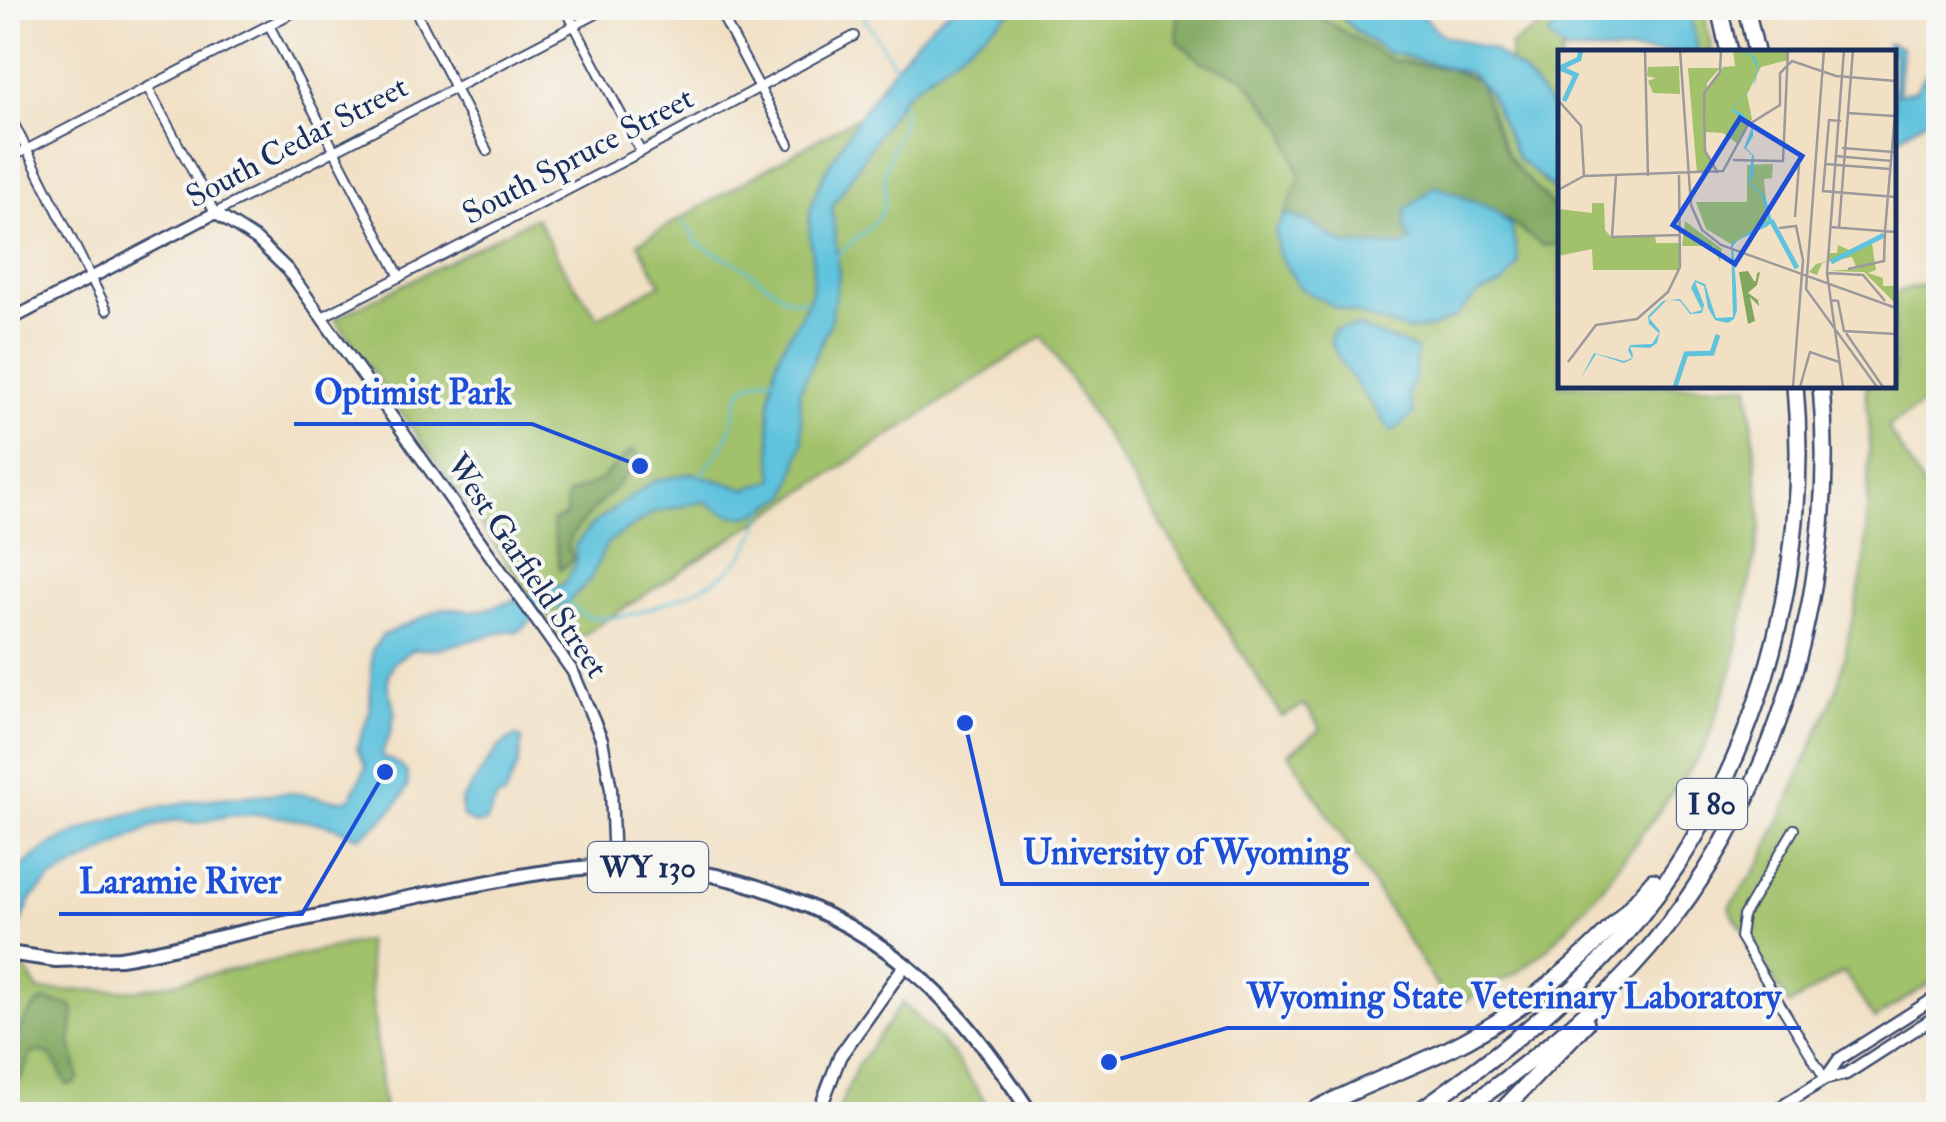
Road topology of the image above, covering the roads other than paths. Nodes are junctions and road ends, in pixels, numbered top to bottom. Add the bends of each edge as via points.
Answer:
1 (302, 8) edge
2 (414, 8) edge
3 (565, 8) edge
4 (608, 8) edge
5 (718, 8) edge
6 (1719, 8) edge
7 (1746, 8) edge
8 (269, 25) junction
9 (574, 26) junction
10 (854, 36) dead end
11 (1729, 50) edge
12 (1756, 50) edge
13 (148, 88) junction
14 (456, 88) junction
15 (761, 88) junction
16 (8, 112) edge
17 (789, 144) dead end
18 (26, 150) junction
19 (334, 150) junction
20 (487, 151) dead end
21 (640, 152) junction
22 (8, 159) edge
23 (215, 214) junction
24 (92, 276) junction
25 (400, 276) junction
26 (107, 310) dead end
27 (324, 316) junction
28 (8, 320) edge
29 (1796, 388) edge
30 (1821, 388) edge
31 (1765, 676) junction
32 (1794, 829) dead end
33 (614, 866) junction
34 (8, 953) edge
35 (905, 965) junction
36 (1624, 976) junction
37 (1938, 996) edge
38 (1938, 1016) edge
39 (1824, 1079) junction
40 (818, 1114) edge
41 (1031, 1114) edge
42 (1307, 1114) edge
43 (1415, 1114) edge
44 (1458, 1114) edge
45 (1499, 1114) edge
46 (1770, 1114) edge

1 - 8 street
2 - 14 street
3 - 9 street
4 - 9 street, South Cedar Street
5 - 15 street
6 - 11 highway
7 - 12 highway
8 - 13 street
8 - 19 street
9 - 14 street, South Cedar Street
9 - 21 street
10 - 15 street, South Spruce Street
13 - 18 street
13 - 23 street, West Garfield Street
14 - 19 street, South Cedar Street
14 - 20 street
15 - 17 street
15 - 21 street, South Spruce Street
16 - 18 street
18 - 22 street
18 - 24 street
19 - 23 street, South Cedar Street
19 - 25 street
21 - 25 street, South Spruce Street
23 - 24 street, South Cedar Street
23 - 27 street, West Garfield Street via 272,252
24 - 26 street
24 - 28 street, South Cedar Street
25 - 27 street, South Spruce Street
27 - 33 street, West Garfield Street via 580,684 602,740
29 - 31 highway, I 80 via 1796,533
30 - 36 highway, I 80 via 1818,564 1782,708 1727,835
31 - 42 highway via 1699,812 1668,864 1616,926 1564,975 1481,1032
31 - 43 highway, I 80 via 1720,791 1647,906 1561,1000
32 - 39 street via 1742,916 1740,937
33 - 34 main road, WY 130 via 491,882 162,952 120,958
33 - 35 main road, WY 130 via 681,871 763,889 833,918
35 - 40 main road via 840,1056
35 - 41 main road, WY 130 via 963,1021
36 - 44 highway, I 80
36 - 45 highway
37 - 39 street via 1839,1060
38 - 39 street via 1846,1074
39 - 46 street

